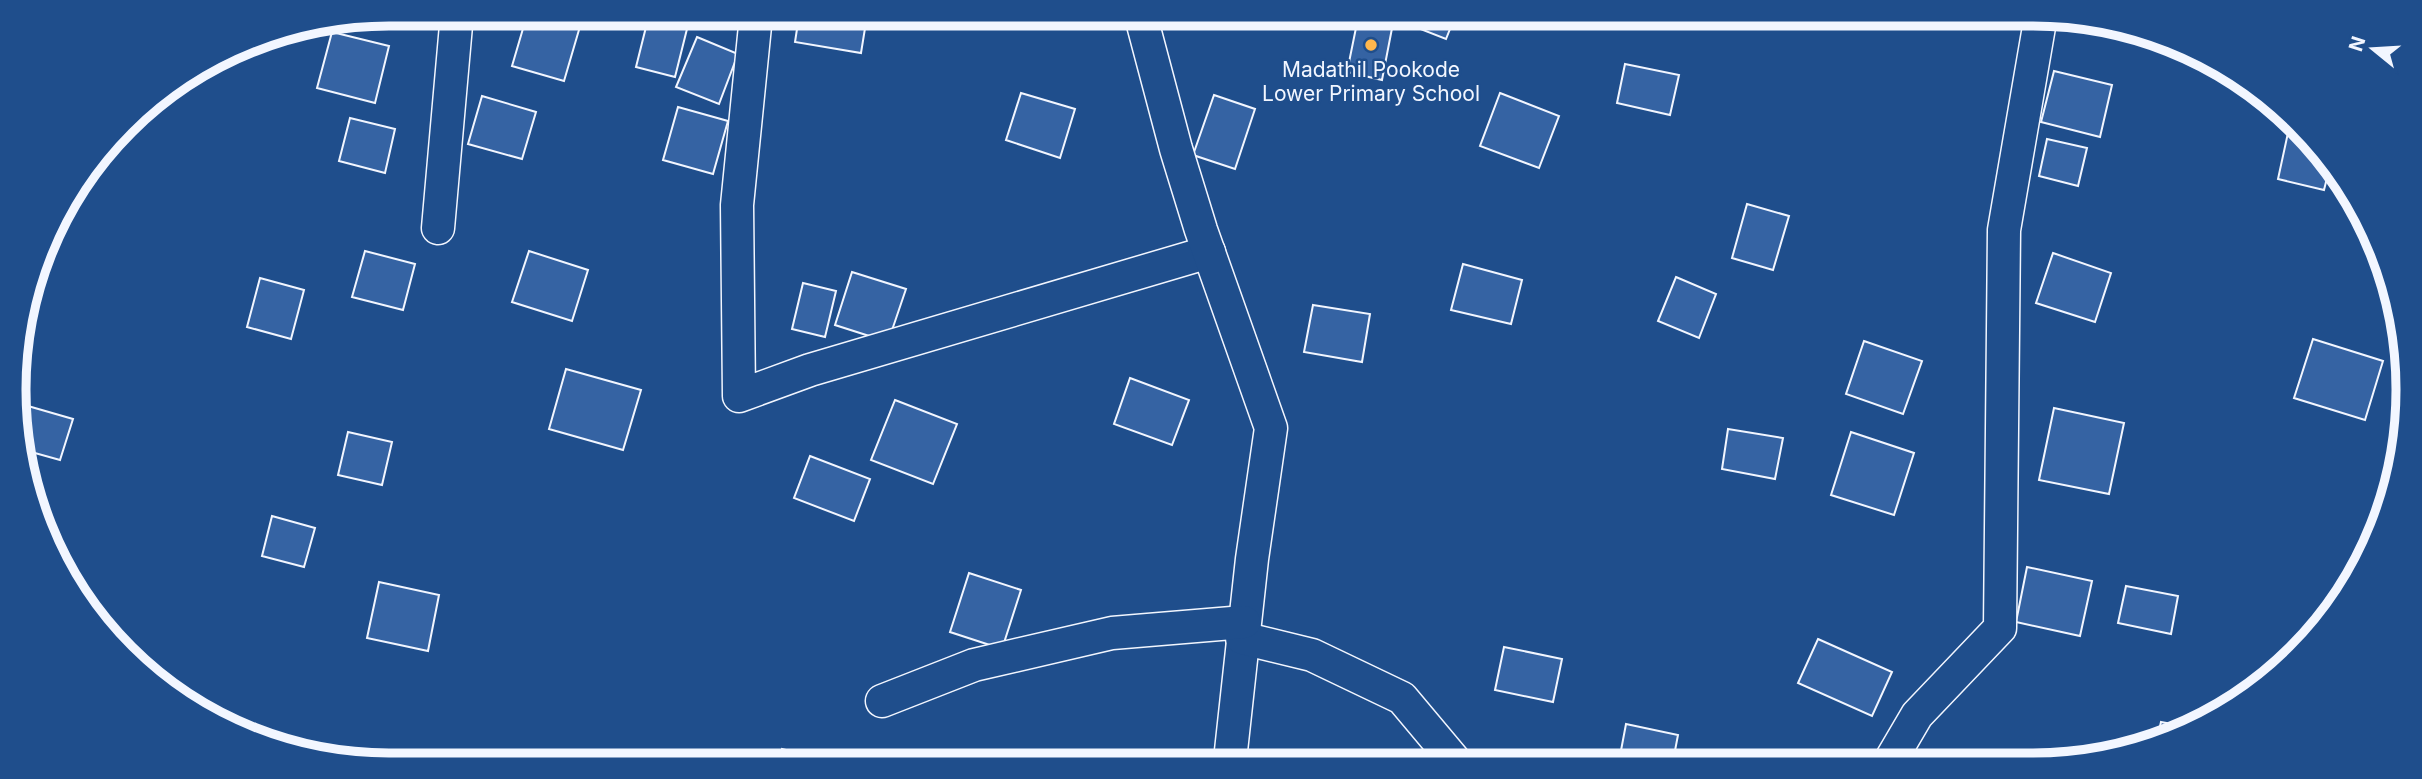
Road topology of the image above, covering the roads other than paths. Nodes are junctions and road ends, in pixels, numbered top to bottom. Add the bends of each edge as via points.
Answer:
1 (456, 26) edge
2 (755, 26) edge
3 (1143, 26) edge
4 (2039, 26) edge
5 (439, 228) dead end
6 (1209, 253) junction
7 (1243, 630) junction
8 (882, 701) dead end
9 (1231, 753) edge
10 (1448, 753) edge
11 (1895, 753) edge

1 - 5 street
2 - 6 street via 737,205 739,396 810,370
3 - 6 street
4 - 11 street via 2004,230 2000,628 1917,715
6 - 7 street via 1271,428
7 - 8 street via 1112,633 974,664
7 - 9 street
7 - 10 street via 1312,655 1402,698

